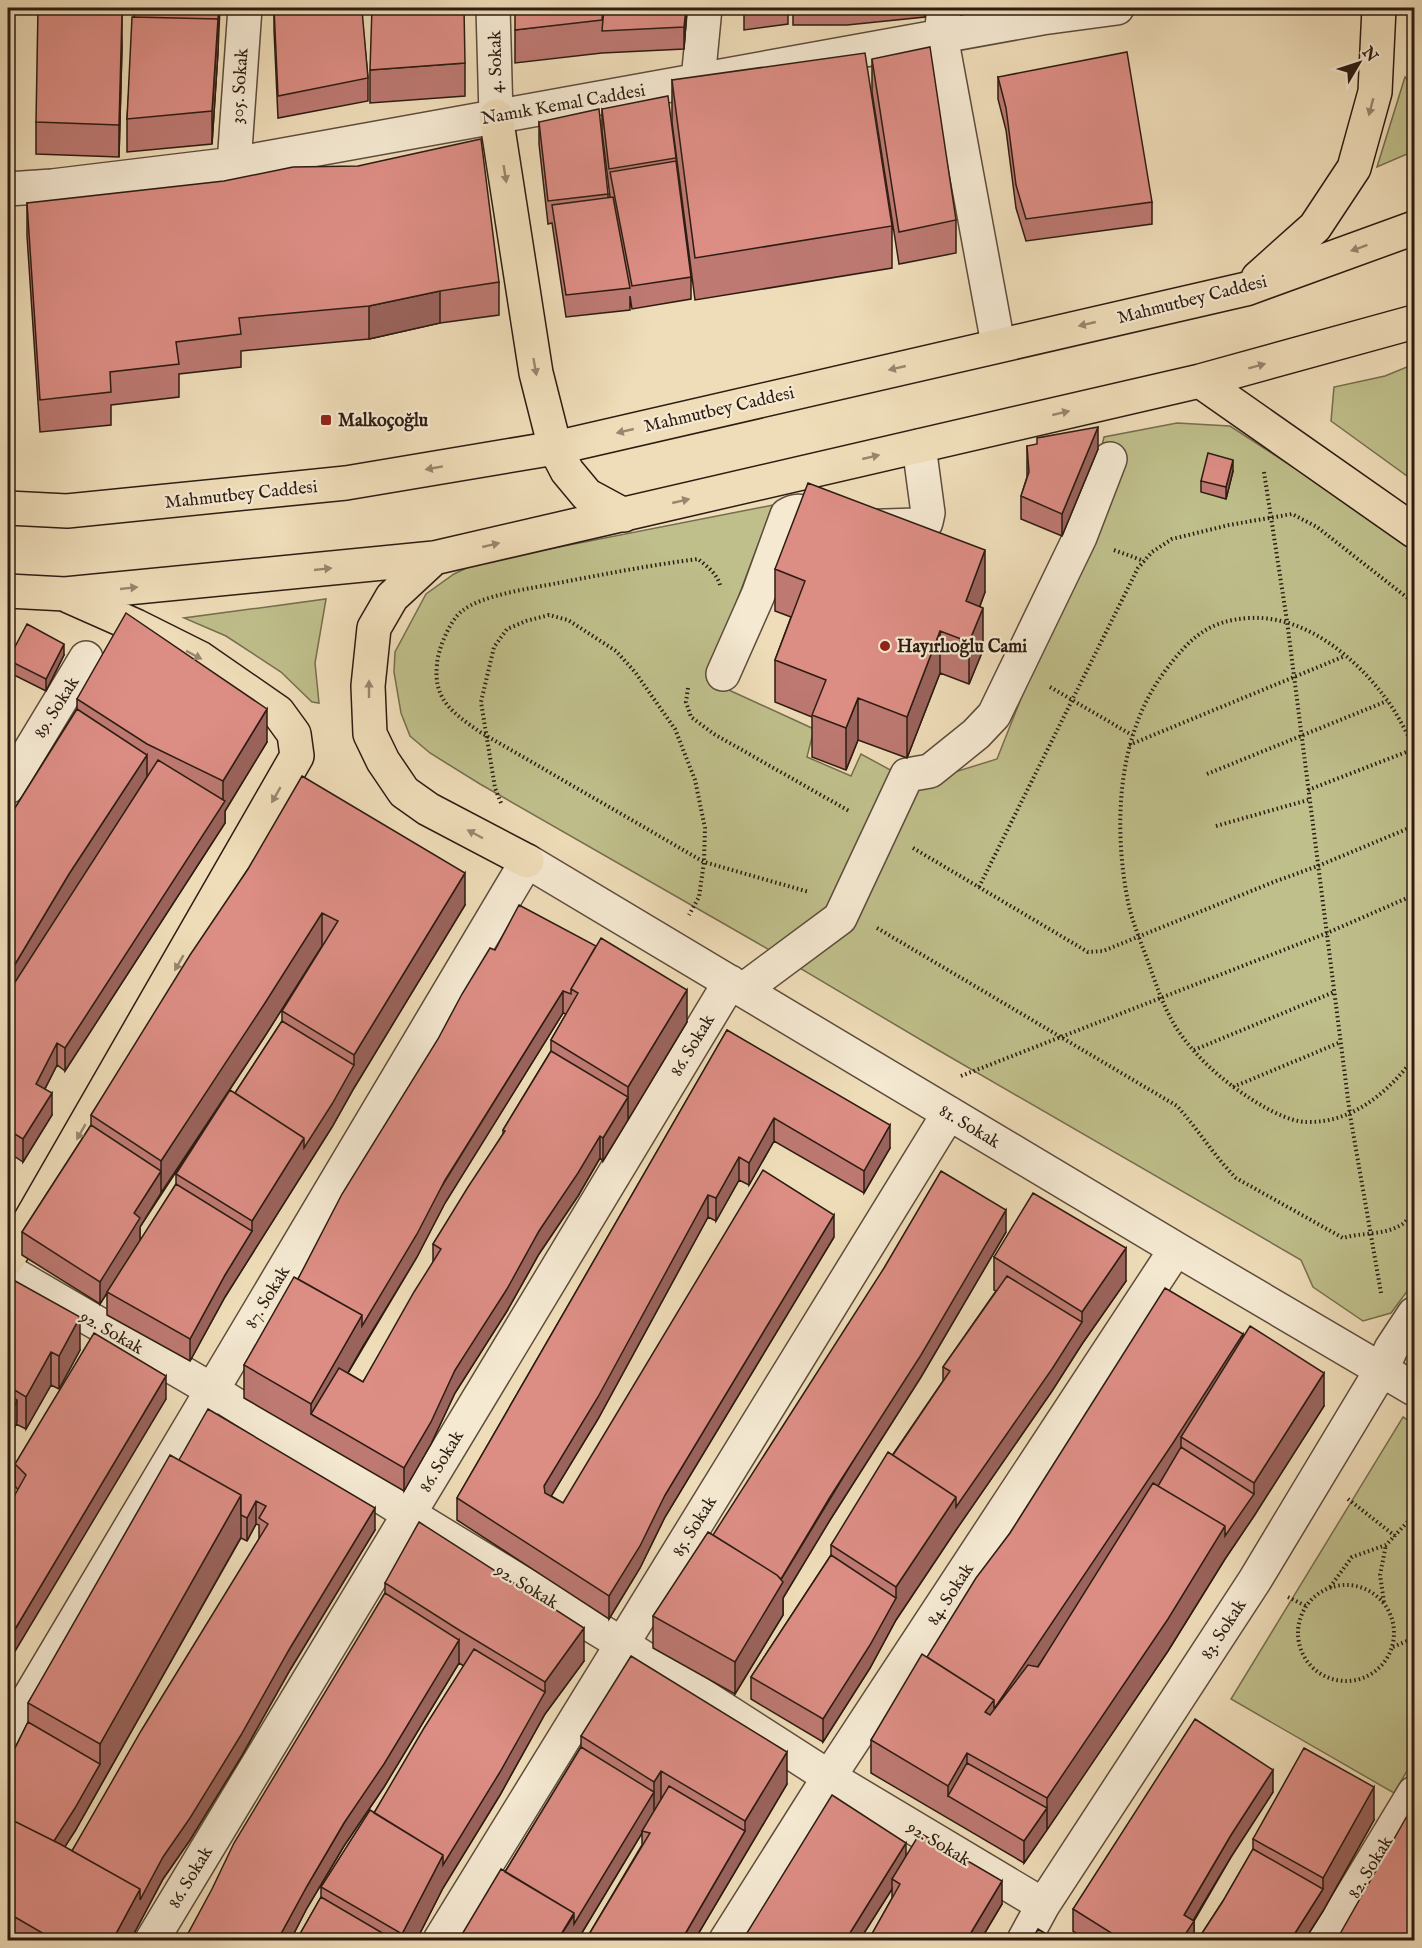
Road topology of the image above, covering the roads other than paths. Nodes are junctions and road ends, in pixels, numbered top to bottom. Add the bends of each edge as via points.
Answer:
1 (245, 8) edge
2 (493, 8) edge
3 (705, 8) edge
4 (1117, 8) edge
5 (1379, 8) edge
6 (943, 22) edge
7 (698, 80) junction
8 (496, 116) junction
9 (234, 164) junction
10 (8, 189) edge
11 (1414, 228) edge
12 (1246, 289) junction
13 (1414, 322) edge
14 (998, 344) junction
15 (1200, 381) junction
16 (919, 446) junction
17 (555, 447) junction
18 (1110, 459) dead end
19 (8, 508) edge
20 (624, 514) junction
21 (1414, 531) edge
22 (434, 558) junction
23 (8, 591) edge
24 (65, 594) junction
25 (86, 658) dead end
26 (723, 674) dead end
27 (8, 787) edge
28 (527, 861) junction
29 (737, 986) junction
30 (949, 1113) junction
31 (1176, 1249) junction
32 (8, 1259) edge
33 (8, 1271) edge
34 (1414, 1314) edge
35 (1387, 1359) junction
36 (1414, 1389) edge
37 (212, 1390) junction
38 (409, 1514) junction
39 (622, 1644) junction
40 (8, 1733) edge
41 (829, 1777) junction
42 (1414, 1793) edge
43 (1043, 1905) junction
44 (1030, 1938) edge
45 (152, 1941) edge
46 (440, 1941) edge
47 (726, 1941) edge
48 (1325, 1941) edge

1 - 9 street, 305. Sokak
2 - 8 street, 4. Sokak
3 - 7 street
4 - 6 street, Namık Kemal Caddesi via 1042,18
5 -> 12 main road via 1375,92 1354,168 1315,227
6 - 7 street, Namık Kemal Caddesi
6 - 14 street
7 - 8 street, Namık Kemal Caddesi
8 - 9 street, Namık Kemal Caddesi
8 -> 17 main road via 536,373
9 - 10 street, Namık Kemal Caddesi
11 -> 12 main road, Mahmutbey Caddesi
12 -> 14 main road, Mahmutbey Caddesi
15 -> 13 main road
14 -> 17 main road, Mahmutbey Caddesi
16 -> 15 main road
15 - 21 main road
20 -> 16 main road
16 - 26 street via 926,522 844,526 826,523 806,512 793,511 787,515
17 -> 19 main road, Mahmutbey Caddesi via 345,483 67,511
17 - 20 main road via 567,471 587,495
18 - 29 street via 1080,537 994,715 930,771 907,775 840,918
22 -> 20 main road
24 -> 22 main road
28 -> 22 main road via 428,809 404,792 370,734 368,686 375,628 392,597
23 - 24 main road
24 -> 32 main road via 200,658 278,712 294,734 297,756
25 - 27 street, 89. Sokak
28 - 29 street, 81. Sokak
28 - 37 street, 87. Sokak
29 - 30 street, 81. Sokak
29 - 38 street, 86. Sokak
30 - 31 street, 81. Sokak
30 - 39 street, 85. Sokak
31 - 35 street, 81. Sokak
31 - 41 street, 84. Sokak
33 - 37 street, 92. Sokak
34 - 35 street, 83. Sokak
35 - 36 street, 81. Sokak
35 - 43 street, 83. Sokak via 1255,1580
37 - 38 street, 92. Sokak
37 - 40 street, 87. Sokak
38 - 39 street, 92. Sokak
38 - 45 street, 86. Sokak
39 - 41 street, 92. Sokak
39 - 46 street, 85. Sokak
41 - 43 street, 92. Sokak
41 - 47 street, 84. Sokak
42 - 48 street, 82. Sokak
43 - 44 street, 83. Sokak

